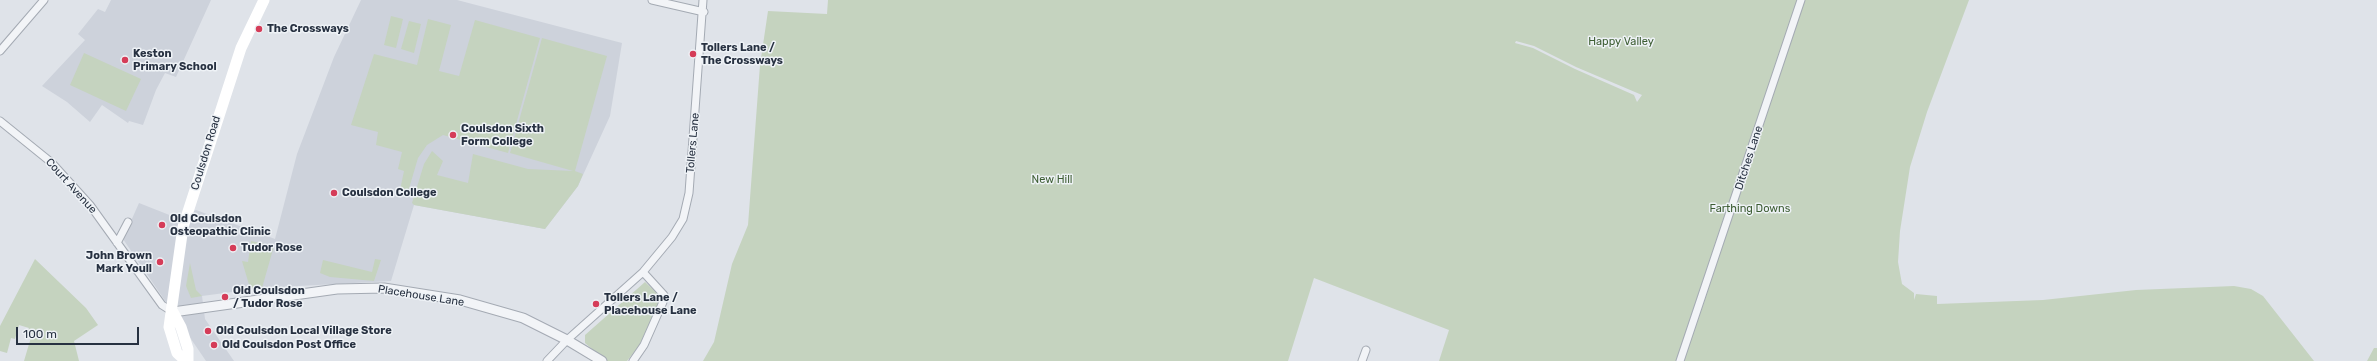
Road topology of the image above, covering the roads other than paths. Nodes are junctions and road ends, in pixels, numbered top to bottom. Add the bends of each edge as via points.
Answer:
1 (44, 0) edge
2 (264, 0) edge
3 (652, 0) edge
4 (703, 0) edge
5 (1802, 0) edge
6 (704, 12) junction
7 (0, 51) edge
8 (0, 121) edge
9 (128, 222) dead end
10 (117, 243) junction
11 (644, 272) junction
12 (173, 312) junction
13 (567, 340) junction
14 (1366, 350) dead end
15 (187, 361) edge
16 (547, 361) edge
17 (602, 361) edge
18 (632, 361) edge
19 (1362, 361) edge
20 (1680, 361) edge

1 - 7 street
2 - 12 main road, Coulsdon Road via 241,48 183,227
3 - 6 street
4 - 6 street, Tollers Lane
5 - 20 street, Ditches Lane
6 - 11 street, Tollers Lane via 689,193 683,219
8 - 10 street, Court Avenue via 52,163 90,205
9 - 10 street
10 - 12 street, Court Avenue via 162,305
11 - 13 street, Tollers Lane
11 - 18 street via 664,295 644,345
12 - 13 street, Placehouse Lane via 337,289 384,288 460,300 523,318
12 - 15 main road, Coulsdon Road via 170,327 177,353
13 - 16 street, Tollers Lane
13 - 17 street, Placehouse Lane
14 - 19 street

